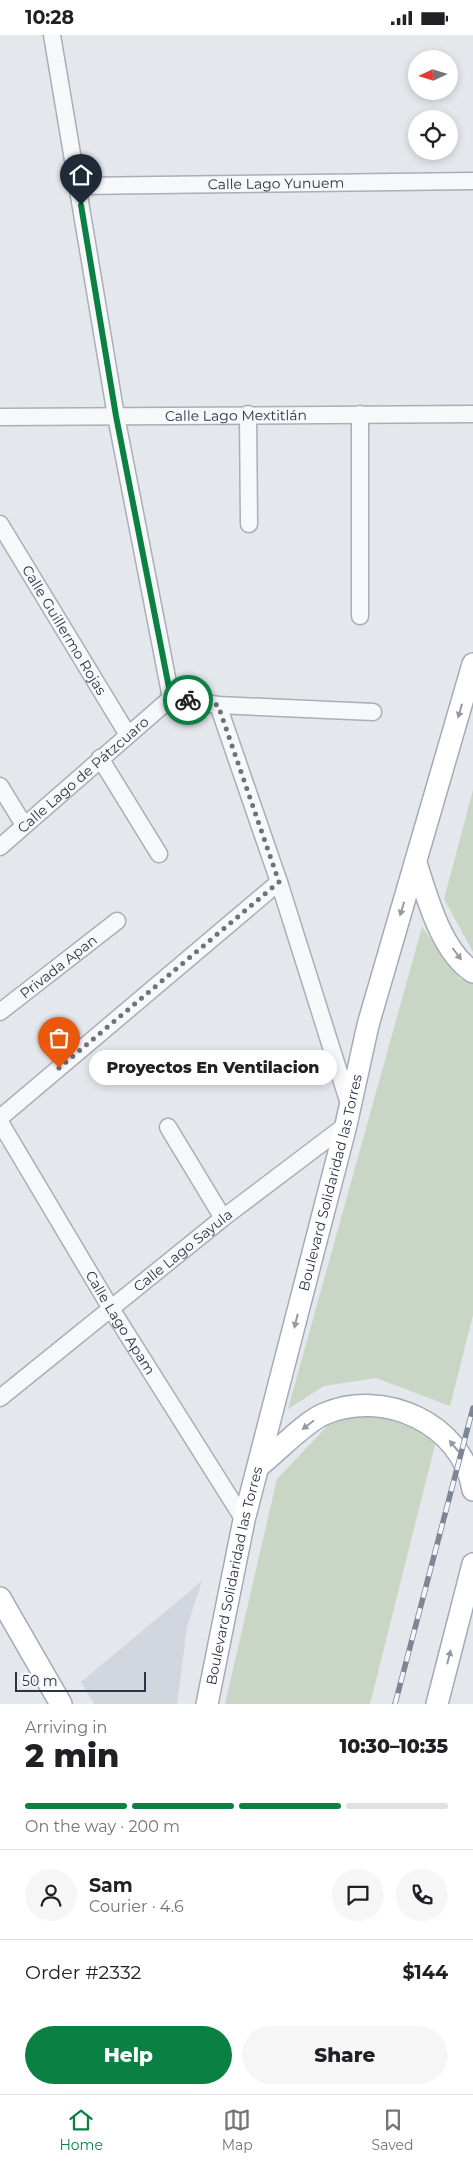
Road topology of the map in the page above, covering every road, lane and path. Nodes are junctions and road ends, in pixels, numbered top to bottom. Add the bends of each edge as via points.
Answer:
1 (52, 35) edge
2 (473, 181) edge
3 (78, 186) junction
4 (248, 414) junction
5 (360, 414) junction
6 (473, 414) edge
7 (116, 416) junction
8 (0, 417) edge
9 (0, 524) edge
10 (249, 524) dead end
11 (360, 616) dead end
12 (473, 664) edge
13 (171, 698) junction
14 (218, 705) junction
15 (373, 712) dead end
16 (128, 735) junction
17 (100, 758) junction
18 (0, 786) edge
19 (24, 825) junction
20 (0, 847) edge
21 (159, 854) dead end
22 (416, 863) junction
23 (279, 882) junction
24 (117, 921) dead end
25 (473, 972) edge
26 (0, 1012) edge
27 (348, 1117) junction
28 (0, 1118) edge
29 (0, 1122) edge
30 (168, 1127) dead end
31 (223, 1218) junction
32 (110, 1307) junction
33 (0, 1397) edge
34 (259, 1466) junction
35 (473, 1490) edge
36 (244, 1521) junction
37 (473, 1565) edge
38 (0, 1598) edge
39 (61, 1704) edge
40 (206, 1704) edge
41 (437, 1704) edge

1 - 3 street
2 - 3 street, Calle Lago Yunuem
3 - 7 street
4 - 5 street, Calle Lago Mextitlán
4 - 7 street, Calle Lago Mextitlán
4 - 10 street
5 - 6 street, Calle Lago Mextitlán
5 - 11 street
7 - 8 street, Calle Lago Mextitlán
7 - 13 street
9 - 16 street, Calle Guillermo Rojas
12 -> 22 main road, Boulevard Solidaridad las Torres
13 - 14 street
13 - 16 street, Calle Lago de Pátzcuaro
14 - 15 street
14 - 23 street
16 - 17 street, Calle Lago de Pátzcuaro
17 - 19 street, Calle Lago de Pátzcuaro
17 - 21 street
18 - 19 street
19 - 20 street, Calle Lago de Pátzcuaro
22 -> 25 main road via 440,931
22 -> 27 main road, Boulevard Solidaridad las Torres via 368,1025
23 - 27 street
23 - 28 street
24 - 26 street, Privada Apan
27 - 31 street, Calle Lago Sayula
27 -> 34 main road, Boulevard Solidaridad las Torres
29 - 32 street, Calle Lago Apam
30 - 31 street
31 - 32 street, Calle Lago Sayula
32 - 33 street, Calle Lago Sayula
32 - 36 street, Calle Lago Apam
35 -> 34 main road via 467,1467 444,1435 424,1420 386,1407 356,1406 323,1414
34 - 36 main road, Boulevard Solidaridad las Torres
36 - 40 main road, Boulevard Solidaridad las Torres
41 -> 37 main road
38 - 39 main road

